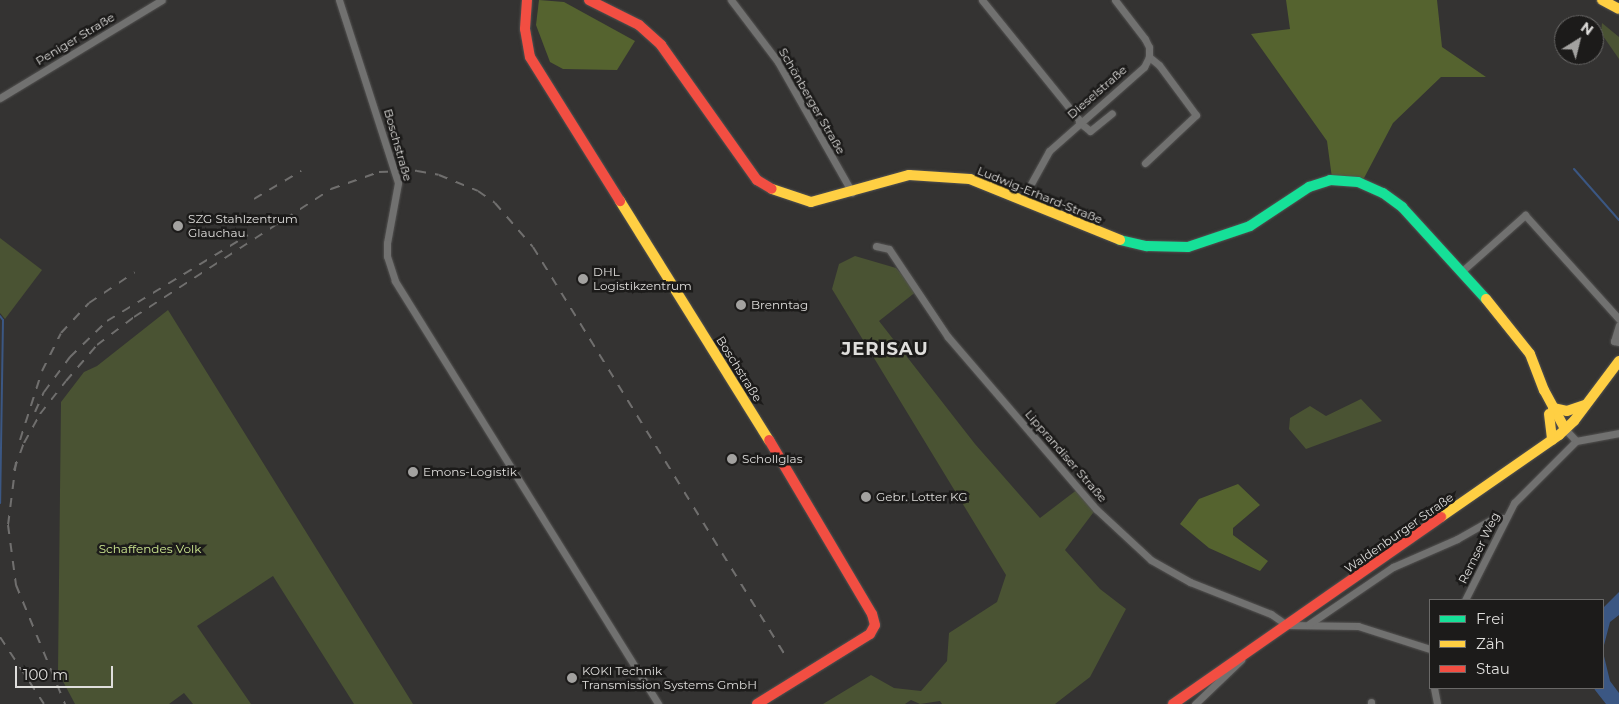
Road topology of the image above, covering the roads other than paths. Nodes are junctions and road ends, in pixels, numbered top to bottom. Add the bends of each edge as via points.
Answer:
1 (162, 0) edge
2 (339, 0) edge
3 (527, 0) edge
4 (589, 0) edge
5 (731, 0) edge
6 (982, 0) edge
7 (1115, 0) edge
8 (1602, 0) edge
9 (1619, 8) edge
10 (1149, 57) junction
11 (0, 98) edge
12 (1112, 113) dead end
13 (1079, 121) junction
14 (1145, 163) dead end
15 (852, 192) junction
16 (1022, 200) junction
17 (876, 246) dead end
18 (1461, 272) junction
19 (1619, 319) edge
20 (1619, 325) edge
21 (1617, 342) edge
22 (1619, 361) edge
23 (1587, 404) junction
24 (1551, 411) junction
25 (1564, 431) junction
26 (1619, 433) edge
27 (1552, 440) junction
28 (1576, 441) junction
29 (1504, 518) junction
30 (1465, 599) edge
31 (1308, 624) junction
32 (1287, 625) junction
33 (1429, 649) edge
34 (1244, 655) junction
35 (1434, 689) edge
36 (658, 704) edge
37 (757, 704) edge
38 (1173, 704) edge
39 (1194, 704) edge
40 (1437, 704) edge

1 - 11 street, Peniger Straße
2 - 36 street, Boschstraße via 398,183 387,242 387,256 395,281
3 - 37 main road, Boschstraße via 525,29 530,57 769,440 872,614 875,625 870,634
4 - 15 main road, Ludwig-Erhard-Straße via 639,25 661,45 757,180 779,194 811,202
5 - 15 street, Schönberger Straße via 778,62
6 - 13 street
7 - 10 street via 1145,39
8 - 9 main road
10 - 13 street, Dieselstraße via 1144,67
10 - 14 street via 1159,64 1196,115
12 - 13 street via 1090,131
13 - 16 street, Dieselstraße via 1049,152
15 - 16 main road, Ludwig-Erhard-Straße via 910,176 941,174 970,180
16 - 18 main road, Ludwig-Erhard-Straße via 1110,237 1147,246 1188,247 1250,226 1308,187 1330,180 1358,182 1383,193 1402,207
17 - 32 street, Lipprandiser Straße via 889,249 948,336 984,381 1096,509 1132,545 1190,582 1271,614
18 - 19 street via 1525,215
18 - 24 main road, Ludwig-Erhard-Straße via 1518,335 1530,354
20 - 21 street
22 - 23 main road, Waldenburger Straße
23 - 24 main road via 1572,411
23 - 25 main road, Waldenburger Straße
24 - 25 main road, Ludwig-Erhard-Straße
24 - 27 main road
25 - 27 main road, Waldenburger Straße
25 - 28 street
26 - 28 street
27 - 32 main road, Waldenburger Straße
28 - 29 street, Remser Weg
29 - 30 street, Remser Weg
29 - 31 street via 1494,518 1457,539 1394,567
31 - 32 street
31 - 33 street via 1358,626
32 - 34 main road, Waldenburger Straße
34 - 38 main road, Waldenburger Straße
34 - 39 street
35 - 40 street

